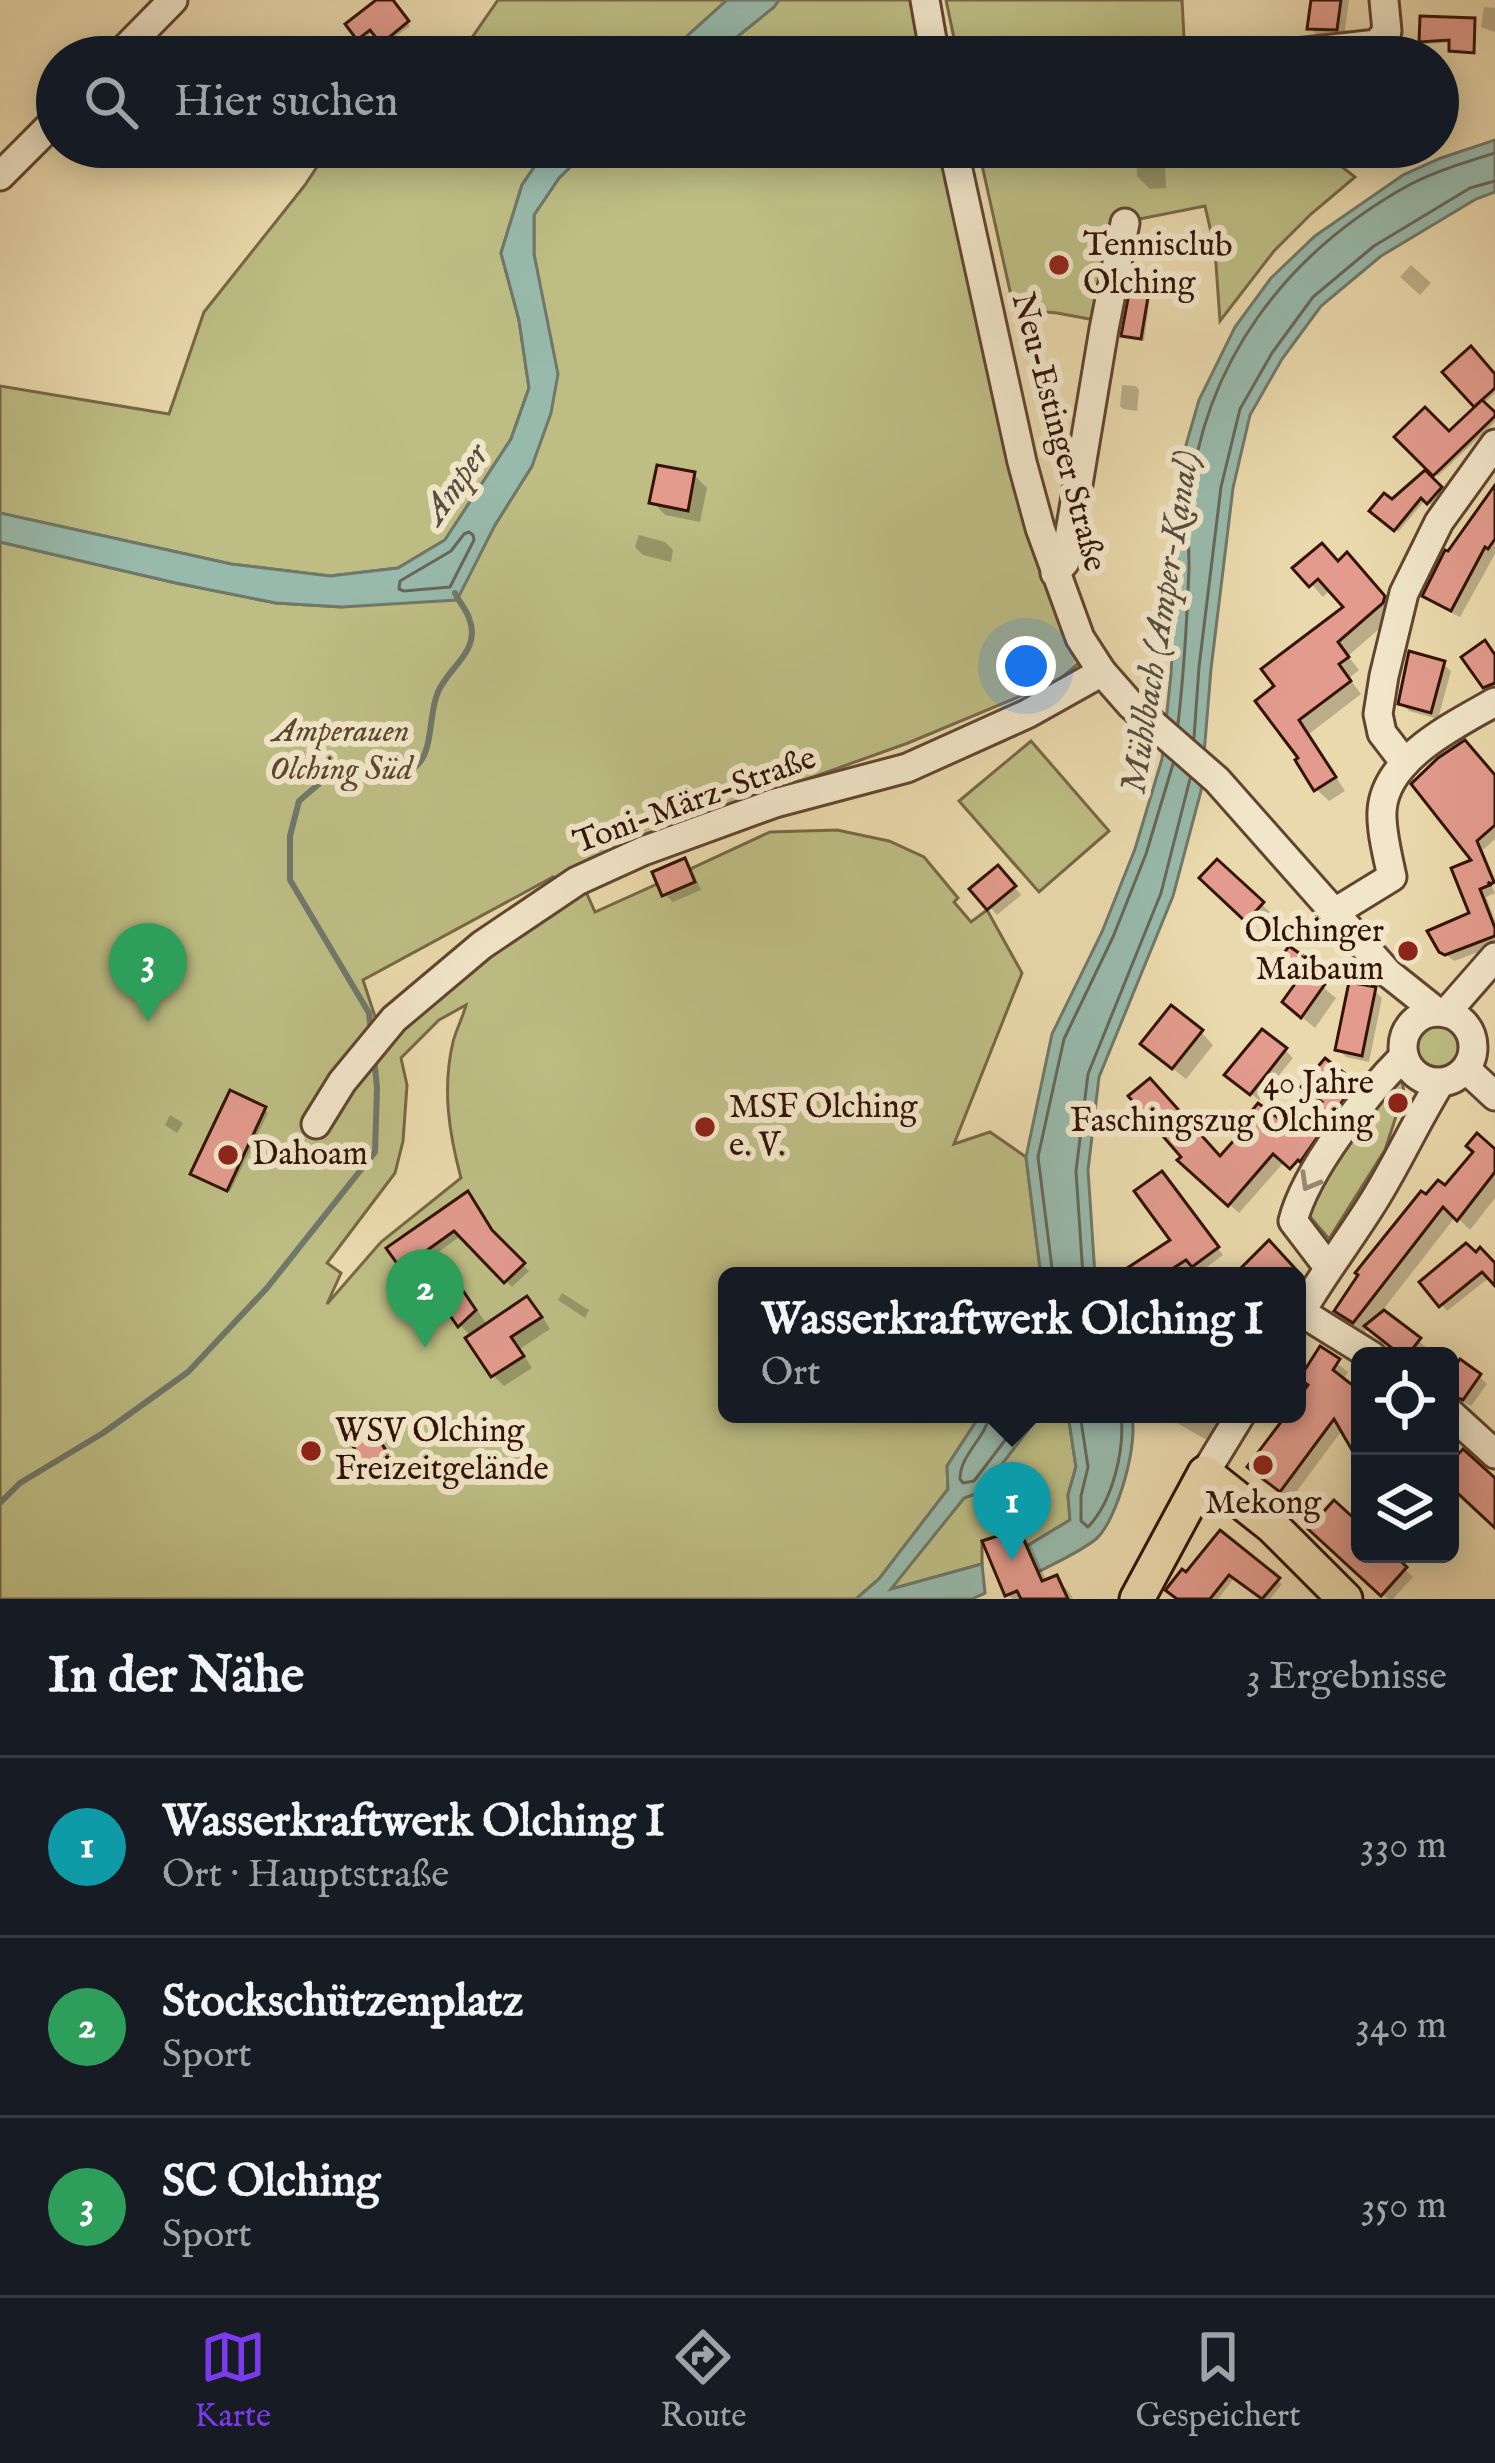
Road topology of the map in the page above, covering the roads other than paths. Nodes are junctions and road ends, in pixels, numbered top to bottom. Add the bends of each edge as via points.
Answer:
1 (173, 0) edge
2 (925, 0) edge
3 (1384, 0) edge
4 (138, 36) edge
5 (931, 36) edge
6 (1384, 36) edge
7 (36, 140) edge
8 (958, 168) edge
9 (0, 176) edge
10 (1125, 224) dead end
11 (1495, 444) edge
12 (1055, 573) junction
13 (1102, 672) junction
14 (1495, 702) edge
15 (1405, 763) junction
16 (1335, 912) junction
17 (1489, 963) edge
18 (1388, 973) junction
19 (1450, 1017) junction
20 (1408, 1052) junction
21 (1466, 1069) junction
22 (1440, 1083) junction
23 (1495, 1096) edge
24 (316, 1124) dead end
25 (1406, 1145) junction
26 (1328, 1267) junction
27 (1306, 1304) edge
28 (1306, 1320) edge
29 (1356, 1347) edge
30 (1459, 1421) edge
31 (1236, 1423) edge
32 (1495, 1454) edge
33 (1205, 1473) junction
34 (1137, 1599) edge
35 (1346, 1599) edge

1 - 4 street
2 - 5 street
3 - 6 street
7 - 9 street
8 - 12 street, Neu-Estinger Straße via 1022,462
10 - 12 street via 1065,562
11 - 15 street via 1439,522 1404,593 1378,714
12 - 13 street, Neu-Estinger Straße
13 - 16 street, Neu-Estinger Straße via 1214,777
13 - 24 street, Toni-März-Straße via 907,768 775,803 577,880 394,1019
14 - 15 street
15 - 16 street via 1382,814 1392,878
16 - 18 street, Neu-Estinger Straße
17 - 19 street
18 - 19 street, Neu-Estinger Straße
18 - 20 street, Neu-Estinger Straße
19 - 20 street via 1421,1017
19 - 21 street via 1472,1040
20 - 22 street via 1420,1078
20 - 25 street
20 -> 26 street via 1299,1197 1293,1221
21 - 22 street
21 - 23 street
22 - 25 street
25 - 26 street
26 - 27 street
28 - 29 street
30 - 32 street
31 - 33 street
33 - 34 main road
33 - 35 main road

